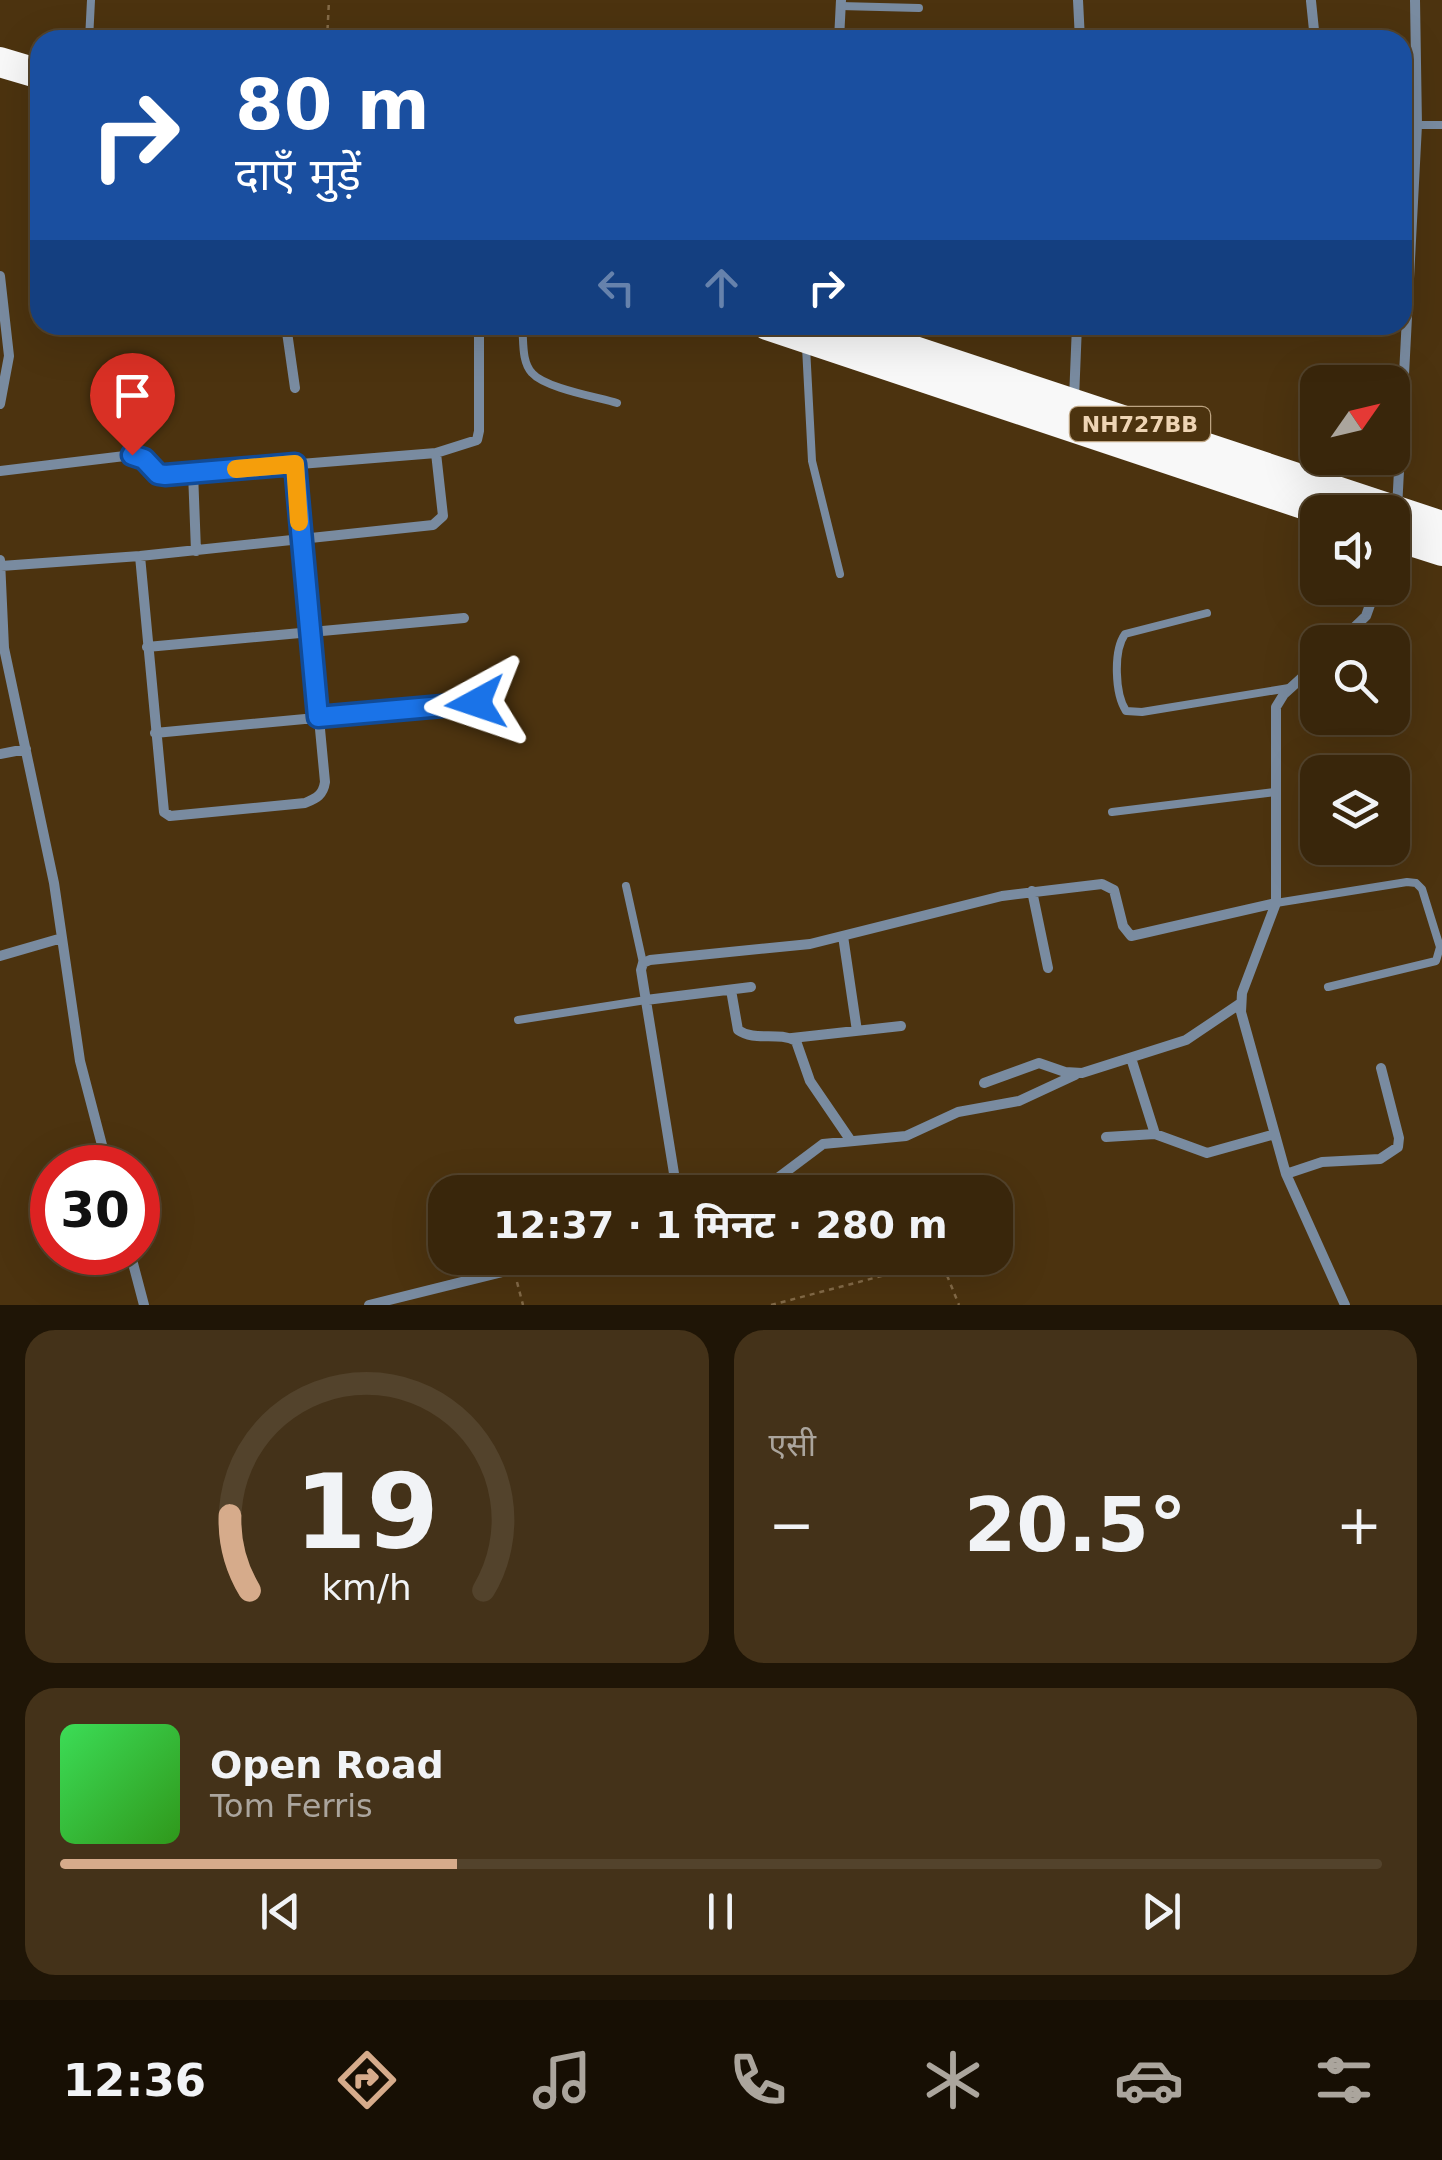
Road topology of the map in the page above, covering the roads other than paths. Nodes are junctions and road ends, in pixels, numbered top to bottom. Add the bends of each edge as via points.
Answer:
1 (90, 0) edge
2 (1078, 0) edge
3 (1415, 0) edge
4 (1311, 1) edge
5 (840, 3) edge
6 (919, 8) dead end
7 (89, 30) edge
8 (839, 30) edge
9 (1080, 30) edge
10 (1314, 30) edge
11 (0, 62) edge
12 (30, 71) edge
13 (0, 83) edge
14 (30, 91) edge
15 (1412, 103) edge
16 (1416, 103) junction
17 (1442, 125) edge
18 (1416, 126) junction
19 (1412, 195) edge
20 (0, 276) edge
21 (287, 335) edge
22 (479, 335) edge
23 (523, 335) edge
24 (797, 335) edge
25 (867, 335) edge
26 (1077, 335) edge
27 (1404, 335) edge
28 (806, 338) junction
29 (4, 346) edge
30 (294, 388) dead end
31 (1074, 401) junction
32 (618, 403) dead end
33 (0, 404) edge
34 (436, 453) junction
35 (295, 464) junction
36 (0, 471) edge
37 (193, 472) junction
38 (1307, 495) edge
39 (1396, 495) edge
40 (1300, 503) edge
41 (1442, 526) edge
42 (1410, 529) edge
43 (1410, 537) edge
44 (301, 539) junction
45 (196, 551) junction
46 (1442, 551) edge
47 (140, 556) junction
48 (0, 562) edge
49 (840, 574) dead end
50 (1207, 613) dead end
51 (464, 618) dead end
52 (310, 631) junction
53 (148, 647) junction
54 (1300, 679) edge
55 (1290, 688) junction
56 (476, 703) dead end
57 (318, 717) junction
58 (155, 734) junction
59 (26, 749) junction
60 (0, 754) edge
61 (1275, 792) junction
62 (1112, 812) dead end
63 (626, 886) dead end
64 (1032, 892) junction
65 (1276, 902) junction
66 (843, 936) junction
67 (62, 938) junction
68 (0, 956) edge
69 (643, 964) junction
70 (1048, 968) dead end
71 (751, 987) dead end
72 (1328, 987) dead end
73 (731, 990) junction
74 (646, 1000) junction
75 (1241, 1003) junction
76 (518, 1020) dead end
77 (901, 1026) dead end
78 (857, 1031) junction
79 (792, 1038) junction
80 (1131, 1058) junction
81 (1381, 1068) dead end
82 (1075, 1075) junction
83 (984, 1083) dead end
84 (1155, 1134) junction
85 (1276, 1134) junction
86 (1106, 1138) dead end
87 (851, 1142) junction
88 (102, 1145) edge
89 (1286, 1174) junction
90 (675, 1175) edge
91 (782, 1175) edge
92 (136, 1275) edge
93 (490, 1275) edge
94 (144, 1305) edge
95 (369, 1305) edge
96 (1345, 1305) edge

1 - 7 lane
2 - 9 street
3 - 16 street
4 - 10 street
5 - 6 lane
5 - 8 street
11 - 12 highway
13 - 14 highway
15 - 16 street
16 - 18 street
17 - 18 lane
18 - 19 street
20 - 29 street
21 - 30 street
22 - 34 street via 477,440
23 - 32 lane via 531,372 543,381
24 - 28 highway, NH727BB
25 - 31 highway, NH727BB
26 - 31 street
27 - 39 street
28 - 40 highway, NH727BB
28 - 49 lane via 812,461
29 - 33 street
31 - 38 highway, NH727BB
34 - 35 street
34 - 44 street via 440,522
35 - 37 street
35 - 44 street
36 - 37 street via 132,455 158,474
37 - 45 street
41 - 42 highway, NH727BB
43 - 46 highway, NH727BB
44 - 45 street
44 - 52 street
45 - 47 street
47 - 48 street
47 - 53 street
48 - 59 street via 4,648
50 - 55 lane via 1125,634 1118,645 1126,711
51 - 52 street
52 - 53 street
52 - 57 street
53 - 58 street
54 - 55 street
55 - 61 street via 1274,715
56 - 57 street
57 - 58 street
57 - 58 street via 324,791 305,804 170,816 162,807
59 - 60 street
59 - 67 street
61 - 62 lane
61 - 65 street
63 - 69 lane
64 - 65 street via 1108,884 1131,936
64 - 66 street
64 - 70 street
65 - 72 lane via 1408,882 1427,896 1440,948 1436,961
65 - 75 street
66 - 69 street
66 - 78 street
67 - 68 street
67 - 88 street via 80,1061
69 - 74 street
71 - 73 street
73 - 74 street
73 - 79 street via 741,1033
74 - 76 lane
74 - 90 street
75 - 80 street via 1186,1040
75 - 85 street
77 - 78 street
78 - 79 street
79 - 87 street via 810,1081
80 - 82 street
80 - 84 street
81 - 89 street via 1398,1147 1380,1159 1322,1162
82 - 83 street via 1039,1062
82 - 87 street via 1018,1102 958,1112 906,1136
84 - 85 street via 1207,1153
84 - 86 street
85 - 89 street
87 - 91 street via 823,1144
89 - 96 street
92 - 94 street
93 - 95 street

